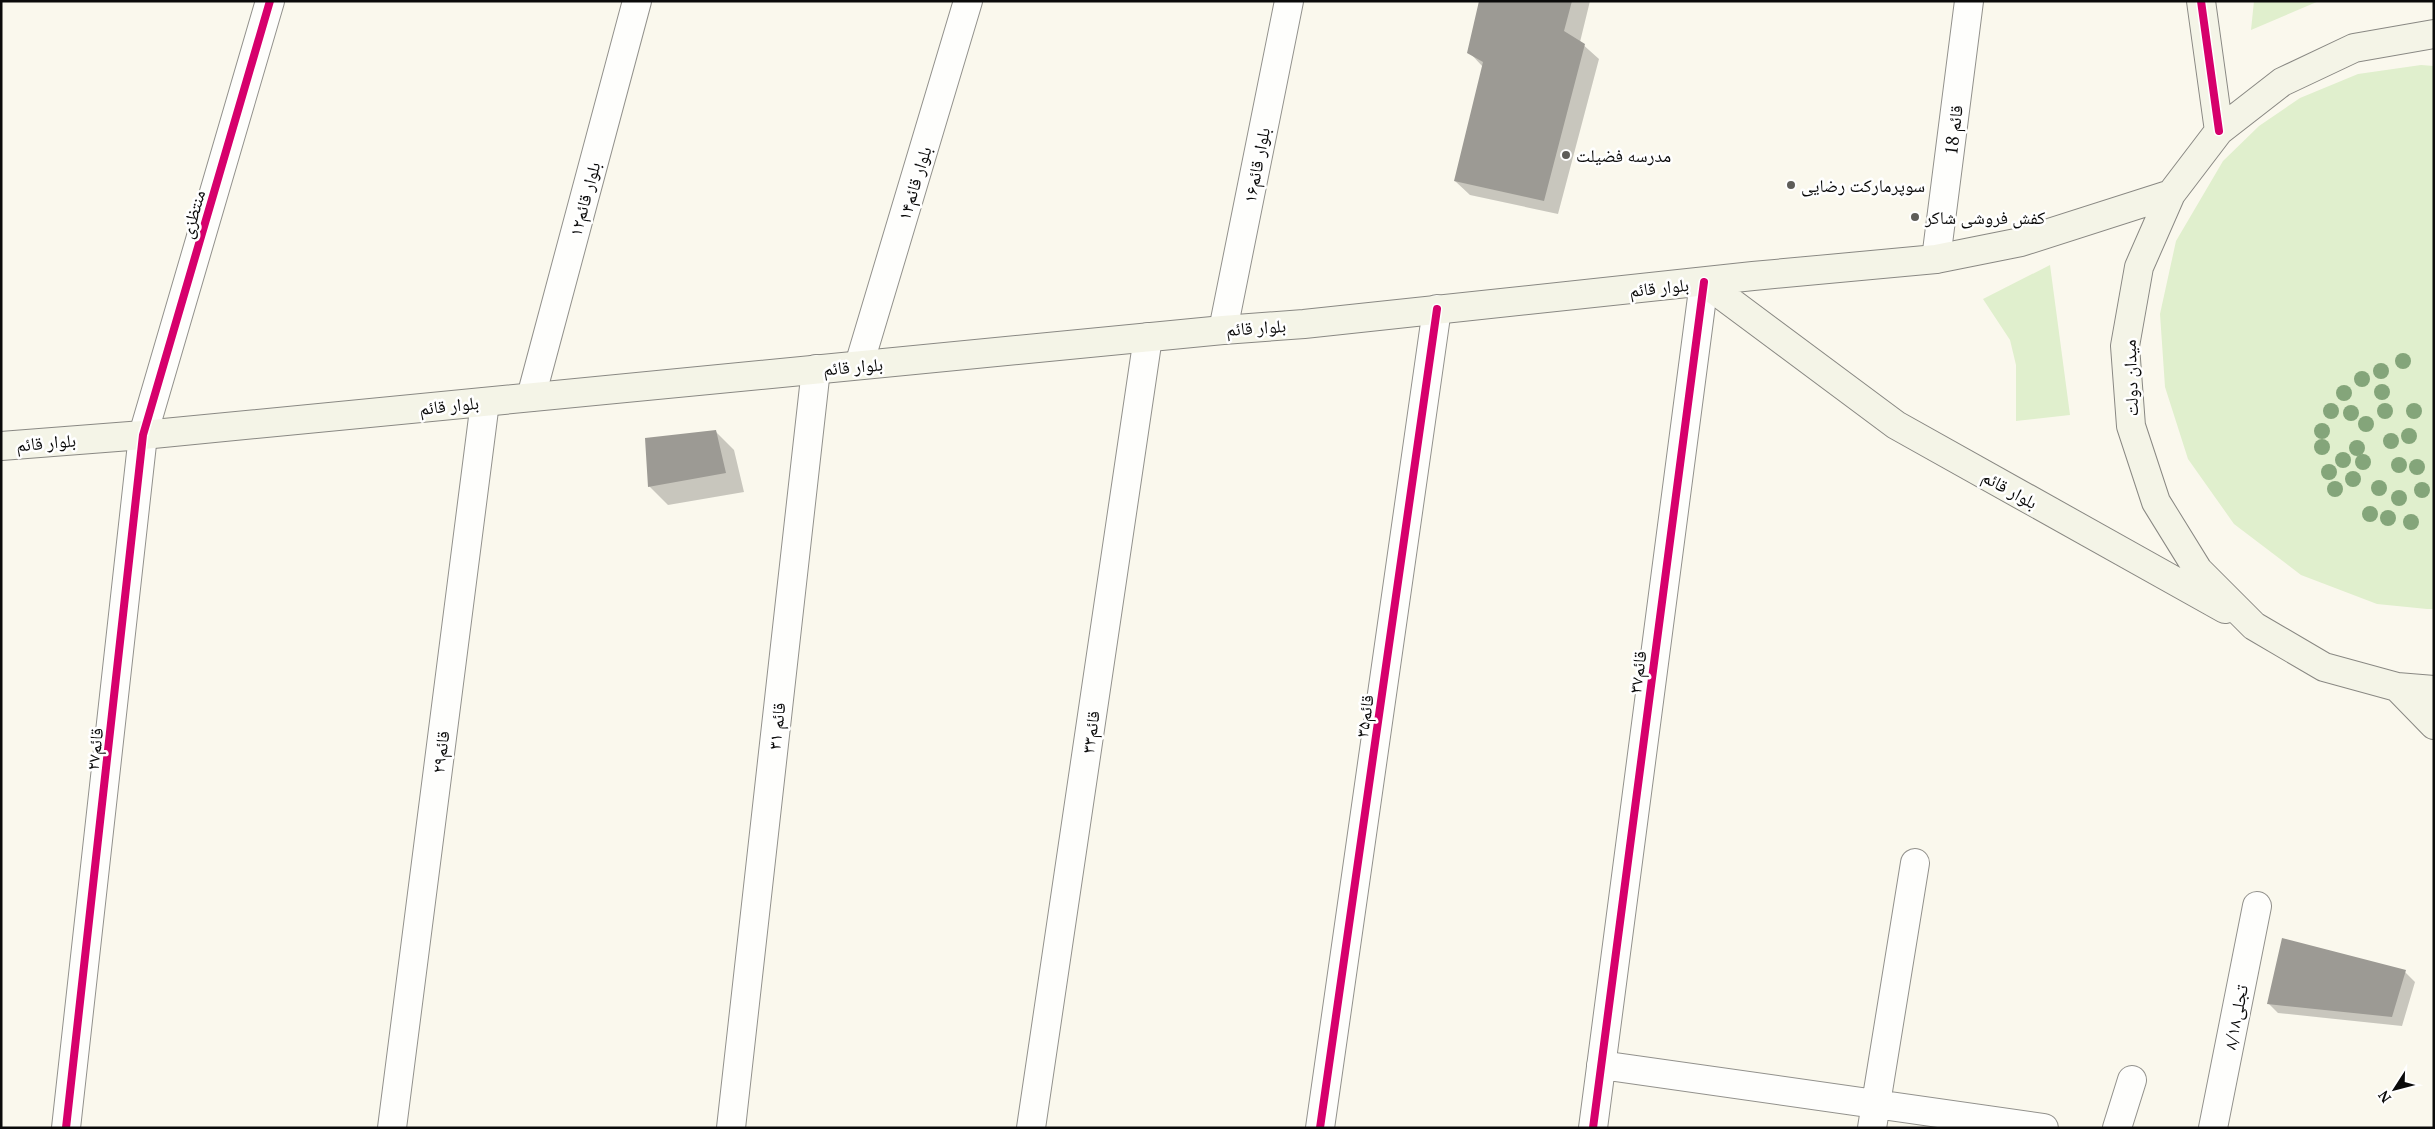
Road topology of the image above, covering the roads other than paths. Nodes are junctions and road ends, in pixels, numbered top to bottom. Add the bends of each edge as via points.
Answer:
1 (270, 1) edge
2 (637, 1) edge
3 (968, 1) edge
4 (1289, 1) edge
5 (1969, 1) edge
6 (2200, 1) edge
7 (2434, 34) edge
8 (2219, 131) junction
9 (2171, 194) junction
10 (1936, 259) junction
11 (1704, 282) junction
12 (1437, 309) junction
13 (1223, 330) junction
14 (1148, 337) junction
15 (859, 365) junction
16 (816, 369) junction
17 (531, 397) junction
18 (485, 402) junction
19 (143, 435) junction
20 (1, 446) edge
21 (2254, 626) junction
22 (2396, 687) junction
23 (2434, 690) edge
24 (2434, 725) edge
25 (1915, 863) dead end
26 (2257, 906) dead end
27 (1601, 1065) junction
28 (2132, 1080) dead end
29 (394, 1116) edge
30 (1873, 1116) edge
31 (66, 1128) edge
32 (731, 1128) edge
33 (1031, 1128) edge
34 (1320, 1128) edge
35 (1594, 1128) edge
36 (2044, 1128) edge
37 (2117, 1128) edge
38 (2213, 1128) edge

1 - 19 street, منتظزی
2 - 17 street, بلوار قائم۱۲
3 - 15 street, بلوار قائم۱۴
4 - 13 street, بلوار قائم۱۶
5 - 10 street, 18 قائم
6 - 8 main road
7 - 8 main road, میدان دولت via 2345,52 2282,82
8 - 9 main road, میدان دولت
9 - 10 main road, بلوار قائم via 2021,242
9 - 21 main road, میدان دولت via 2139,267 2125,346 2131,426 2156,502 2198,570
10 - 11 main road, بلوار قائم
11 - 12 main road, بلوار قائم
11 - 21 main road, بلوار قائم via 1896,425
11 - 27 street, قائم۳۷
12 - 13 main road, بلوار قائم
12 - 34 street, قائم۳۵
13 - 14 main road, بلوار قائم
14 - 15 main road, بلوار قائم
14 - 33 street, قائم۳۳
15 - 16 main road, بلوار قائم
16 - 17 main road, بلوار قائم
16 - 32 street, قائم ۳۱
17 - 18 main road, بلوار قائم
18 - 19 main road, بلوار قائم
18 - 29 street, قائم۲۹
19 - 20 main road, بلوار قائم
19 - 31 street, قائم۲۷
21 - 22 main road, میدان دولت via 2324,666
22 - 23 main road, میدان دولت
22 - 24 main road
25 - 30 street
26 - 38 street, تجلی۸/۱۸
27 - 30 street
27 - 35 street, قائم۳۷
28 - 37 street
30 - 36 street

